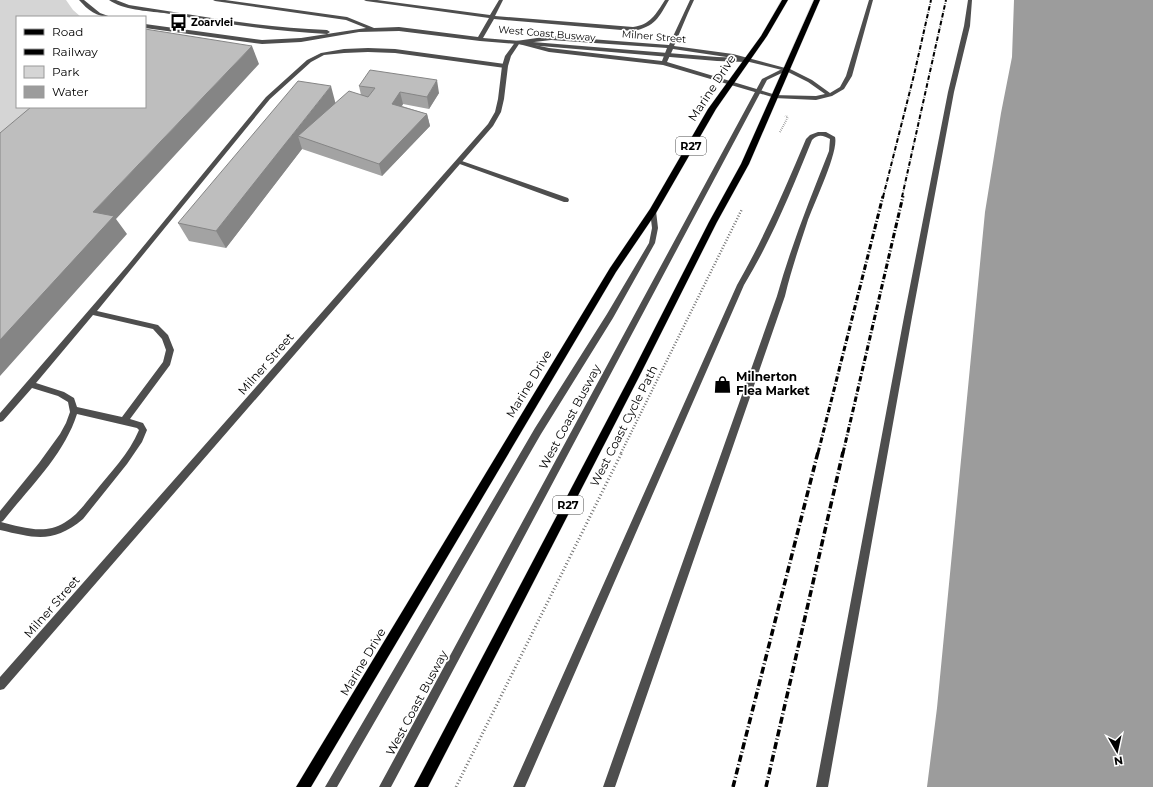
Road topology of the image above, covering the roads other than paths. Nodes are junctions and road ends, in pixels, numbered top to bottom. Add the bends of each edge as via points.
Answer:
1 (81, 0) edge
2 (111, 0) edge
3 (215, 0) edge
4 (366, 0) edge
5 (501, 0) edge
6 (667, 0) edge
7 (692, 0) edge
8 (785, 0) edge
9 (818, 0) edge
10 (871, 0) edge
11 (970, 0) edge
12 (105, 16) edge
13 (492, 17) junction
14 (146, 26) edge
15 (372, 29) junction
16 (346, 32) junction
17 (480, 39) junction
18 (518, 42) junction
19 (670, 47) junction
20 (667, 54) junction
21 (746, 60) junction
22 (664, 63) junction
23 (505, 66) junction
24 (786, 69) junction
25 (730, 83) junction
26 (758, 91) junction
27 (830, 95) junction
28 (774, 96) junction
29 (459, 162) junction
30 (566, 200) dead end
31 (653, 211) junction
32 (91, 312) junction
33 (30, 384) junction
34 (74, 410) junction
35 (0, 419) edge
36 (124, 421) junction
37 (0, 518) edge
38 (0, 526) edge
39 (0, 685) edge
40 (303, 787) edge
41 (331, 787) edge
42 (385, 787) edge
43 (422, 787) edge
44 (519, 787) edge
45 (609, 787) edge
46 (822, 787) edge

1 - 12 street via 98,14
2 - 16 street, West Coast Busway via 128,6 269,28 304,32
3 - 15 street via 347,19
4 - 13 street
5 - 13 street
6 - 13 street via 651,24 633,29
7 - 19 street
8 - 21 main road, Marine Drive / R27 via 764,36
9 - 24 main road, R27
10 - 27 street via 849,76 842,88
11 - 46 street via 967,26 908,317
13 - 17 street
14 - 16 street, West Coast Busway via 262,42 301,40
15 - 16 street, West Coast Busway
15 - 17 street, West Coast Busway via 399,29
17 - 18 street, West Coast Busway
18 - 19 street, Milner Street via 551,38
18 - 20 street, West Coast Busway
18 - 22 street via 549,50
18 - 23 street, Milner Street via 508,56
19 - 20 street
19 - 21 street, Milner Street via 719,53
20 - 21 street, West Coast Busway
20 - 22 street
21 - 24 street, Milner Street
21 - 25 main road, Marine Drive / R27
22 - 25 street
23 - 29 street, Milner Street via 498,112 491,125
23 - 32 street via 395,51 368,50 323,54 309,61 268,98
24 - 26 street, West Coast Busway via 765,79
24 - 27 street, Milner Street
24 - 28 main road, R27
25 - 26 street
25 - 31 main road, Marine Drive / R27 via 712,109
26 - 28 street
26 - 42 street, West Coast Busway
27 - 28 street via 806,98
28 - 43 main road, R27 via 745,164
29 - 30 street
29 - 39 street, Milner Street
31 - 40 main road, Marine Drive / R27 via 609,276
31 - 41 street, West Coast Busway via 655,228 652,243 538,431
32 - 33 street
32 - 36 street via 155,327 165,337 170,350 167,363 156,380
33 - 34 street via 61,394 71,400
33 - 35 street
34 - 36 street
34 - 37 street via 71,423 62,439
36 - 38 street via 140,425 143,430 141,434 128,455 71,524 60,531 47,534
44 - 45 street via 718,335 784,200 809,139 815,133 828,135 833,138 832,151 804,222 733,438

